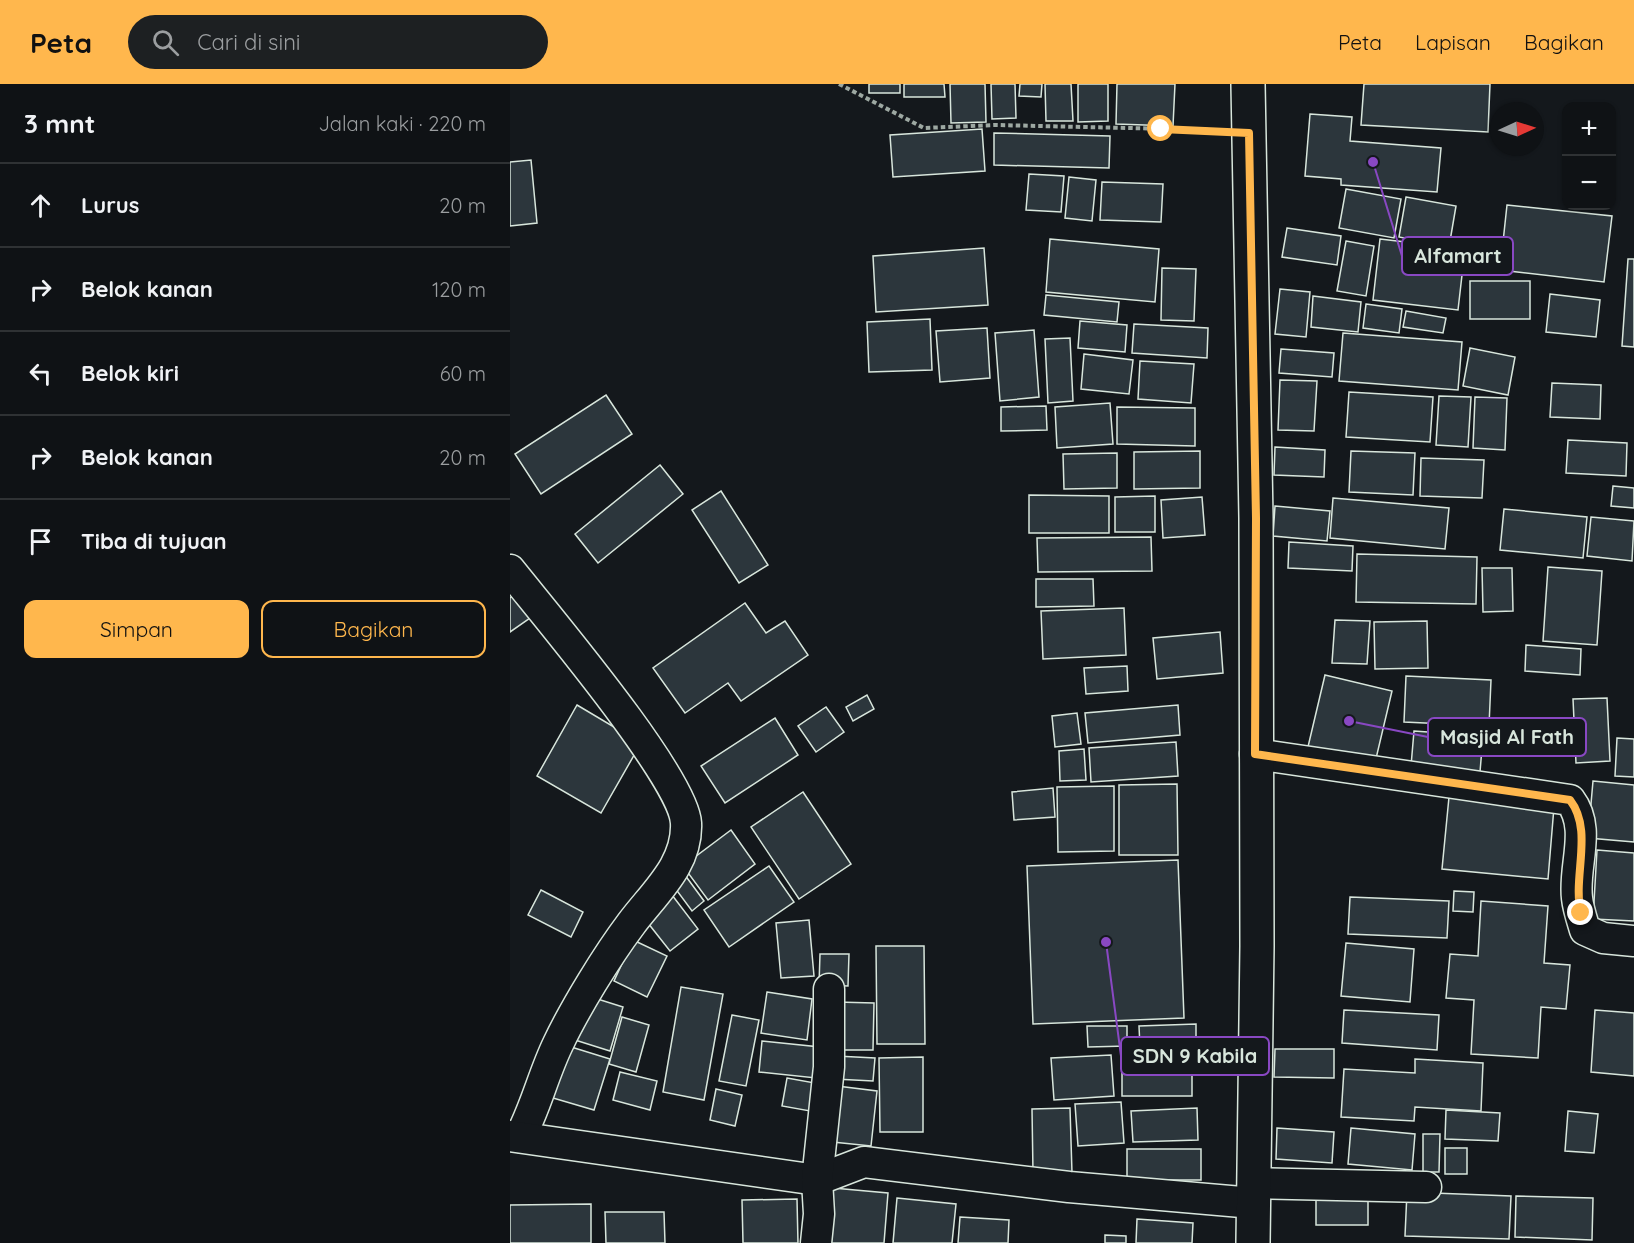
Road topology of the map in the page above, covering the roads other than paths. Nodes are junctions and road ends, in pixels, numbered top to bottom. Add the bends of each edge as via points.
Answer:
1 (1248, 84) edge
2 (510, 570) edge
3 (1255, 754) junction
4 (1634, 941) edge
5 (829, 989) dead end
6 (515, 1137) edge
7 (816, 1180) junction
8 (1426, 1187) dead end
9 (1253, 1193) junction
10 (816, 1243) edge
11 (1252, 1243) edge

1 - 3 main road via 1256,518
2 - 6 street via 646,745 668,780 686,821 683,853 661,888 630,924 572,1018 557,1045 532,1115
3 - 4 street via 1570,800 1579,812 1577,897 1585,930 1603,938
3 - 9 main road
5 - 7 street via 830,1066
6 - 7 street
7 - 9 street via 864,1162 1069,1187
7 - 10 street
8 - 9 street
9 - 11 main road

